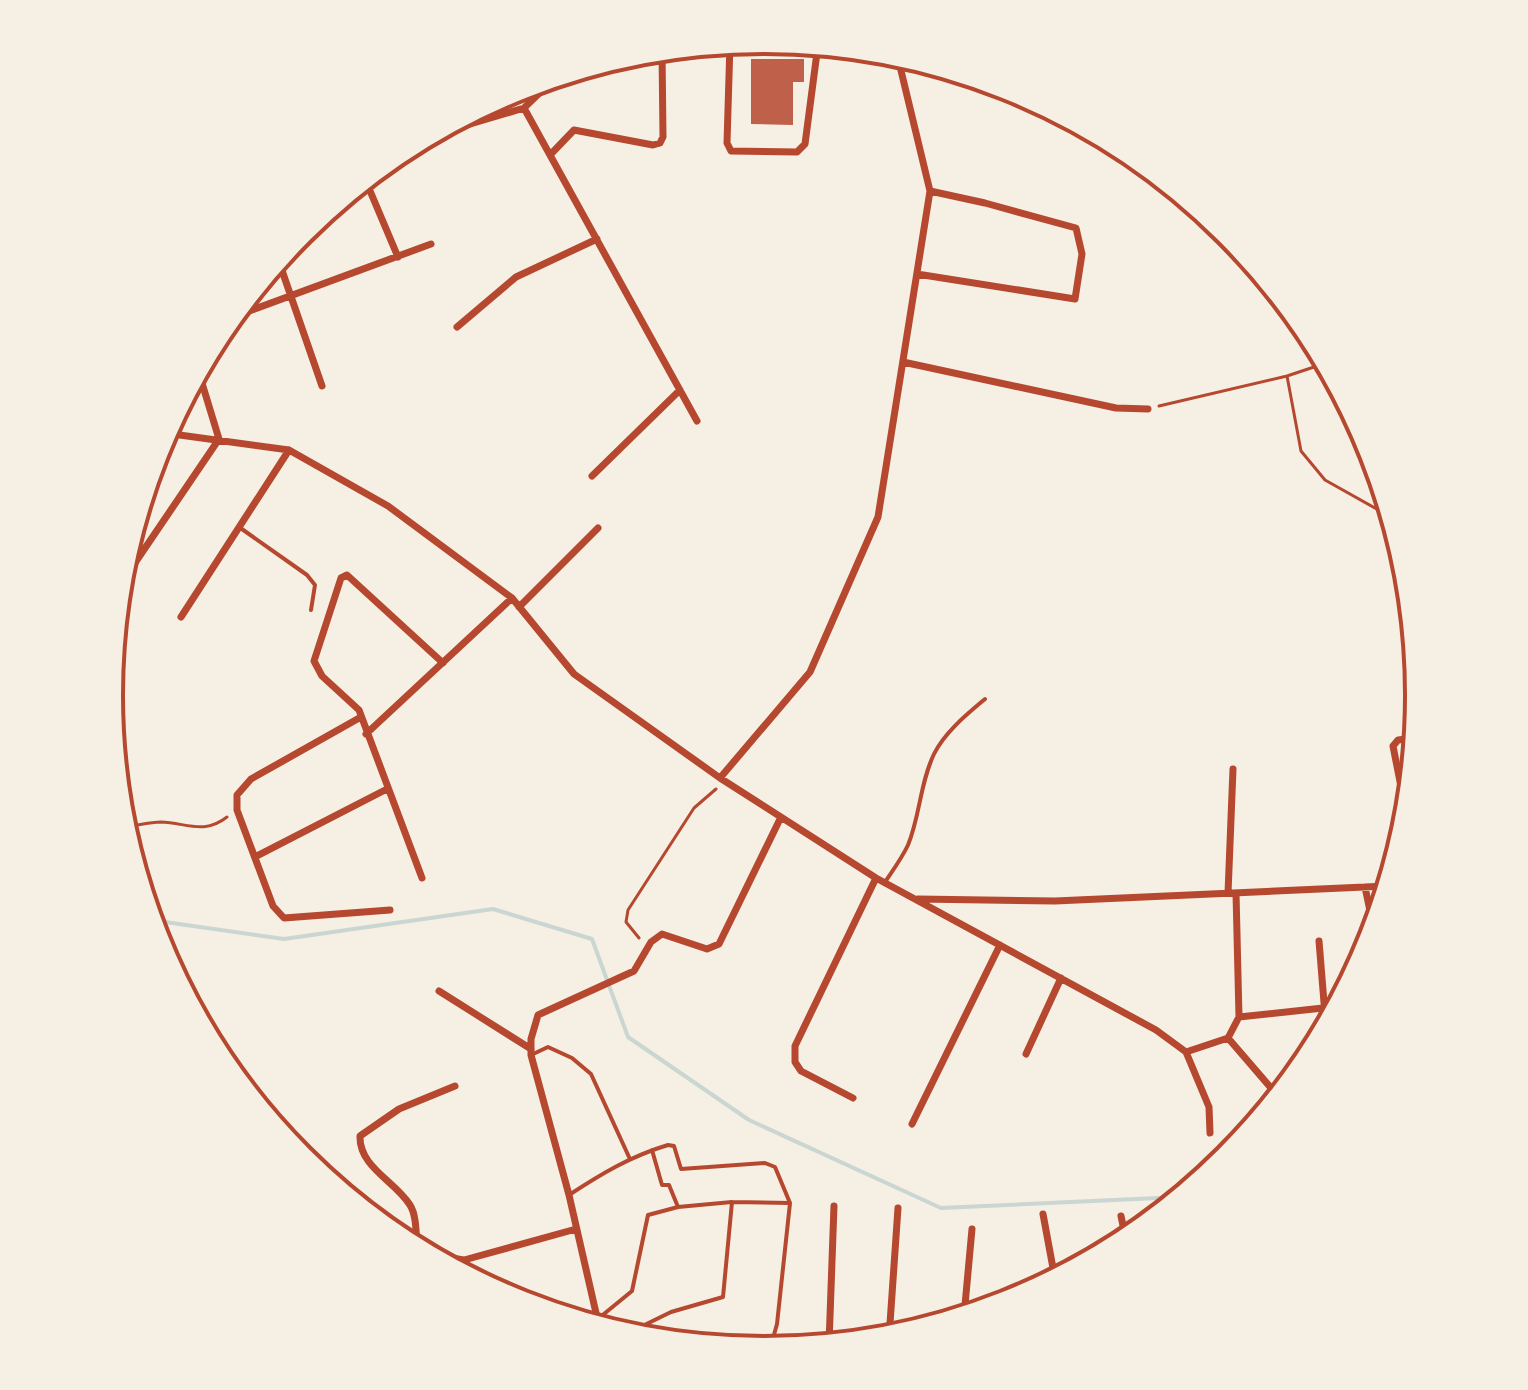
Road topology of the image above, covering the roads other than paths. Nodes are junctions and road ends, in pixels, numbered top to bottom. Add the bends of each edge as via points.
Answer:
1 (730, 55) edge
2 (817, 56) edge
3 (662, 62) edge
4 (901, 69) edge
5 (533, 98) edge
6 (524, 108) junction
7 (476, 122) edge
8 (550, 155) junction
9 (370, 190) edge
10 (930, 191) junction
11 (597, 239) junction
12 (431, 244) dead end
13 (398, 257) junction
14 (283, 271) edge
15 (917, 274) junction
16 (293, 296) junction
17 (251, 311) edge
18 (457, 327) dead end
19 (903, 362) junction
20 (203, 386) edge
21 (322, 386) dead end
22 (680, 390) junction
23 (1148, 409) road end
24 (697, 421) dead end
25 (179, 435) edge
26 (219, 439) junction
27 (289, 450) junction
28 (592, 476) dead end
29 (239, 527) junction
30 (598, 528) dead end
31 (138, 559) edge
32 (512, 598) junction
33 (519, 607) junction
34 (311, 610) dead end
35 (181, 617) dead end
36 (443, 663) junction
37 (985, 699) dead end
38 (361, 717) junction
39 (366, 734) junction
40 (1404, 739) edge
41 (1233, 769) dead end
42 (723, 780) junction
43 (1400, 780) edge
44 (387, 789) junction
45 (781, 817) junction
46 (255, 857) junction
47 (422, 878) dead end
48 (876, 878) junction
49 (884, 882) junction
50 (1365, 887) junction
51 (1375, 887) edge
52 (1232, 893) junction
53 (915, 899) junction
54 (1369, 906) edge
55 (390, 910) dead end
56 (1319, 941) dead end
57 (1000, 945) junction
58 (1061, 978) junction
59 (439, 991) dead end
60 (1323, 1008) joint
61 (1239, 1017) junction
62 (1228, 1038) junction
63 (531, 1052) junction
64 (1186, 1052) junction
65 (1026, 1054) dead end
66 (455, 1086) dead end
67 (1271, 1088) edge
68 (853, 1098) dead end
69 (912, 1124) dead end
70 (1210, 1133) dead end
71 (652, 1150) junction
72 (630, 1158) junction
73 (569, 1195) junction
74 (732, 1202) junction
75 (790, 1203) junction
76 (834, 1206) dead end
77 (678, 1207) junction
78 (898, 1208) dead end
79 (1043, 1214) dead end
80 (1121, 1216) dead end
81 (1123, 1226) edge
82 (576, 1229) junction
83 (972, 1229) dead end
84 (415, 1232) edge
85 (460, 1259) edge
86 (1053, 1267) edge
87 (965, 1303) edge
88 (596, 1313) edge
89 (606, 1316) edge
90 (890, 1324) edge
91 (645, 1325) edge
92 (829, 1333) edge
93 (774, 1336) edge

1 - 2 street via 731,151 797,152 805,144
3 - 8 street via 660,143 574,130
4 - 10 street
5 - 6 street
6 - 7 street
6 - 8 street
8 - 11 street
9 - 13 street
10 - 15 street
10 - 15 street via 1076,228 1082,254 1075,299
11 - 18 street via 516,277
11 - 22 street
12 - 13 street
13 - 16 street
14 - 16 street
15 - 19 street
16 - 17 street
16 - 21 street
19 - 23 street via 1116,408
19 - 42 street via 878,517 810,672
20 - 26 street
22 - 24 street
22 - 28 street
25 - 26 street
26 - 27 street
26 - 31 street
27 - 29 street
27 - 32 street via 388,506
29 - 34 lane via 307,575 315,585
29 - 35 street
30 - 33 street
32 - 33 street
32 - 36 street
33 - 42 street via 574,674
36 - 38 street via 347,575 341,578 314,661
36 - 39 street
37 - 49 lane via 936,751 909,842
38 - 39 street
38 - 46 street via 251,779 237,795 237,810
39 - 44 street
40 - 43 street via 1393,746
41 - 52 street
42 - 45 street
44 - 46 street
44 - 47 street
45 - 48 street
45 - 63 street via 719,944 707,949 662,934 629,975 538,1015
46 - 55 street via 273,906 284,918
48 - 49 street
48 - 68 street via 795,1046 801,1071
49 - 53 street
50 - 51 street
50 - 52 street
50 - 54 street
52 - 53 street via 1055,901
52 - 61 street
53 - 57 street
56 - 60 street
57 - 58 street
57 - 69 street
58 - 64 street
58 - 65 street
59 - 63 street
60 - 61 street
61 - 62 street
62 - 64 street
62 - 67 street
63 - 72 lane via 548,1047 591,1074
63 - 73 street
64 - 70 street via 1209,1107
66 - 84 street via 399,1109 360,1136 368,1162 411,1207
71 - 72 lane
71 - 75 lane via 674,1146 681,1169 765,1163 775,1167
71 - 77 lane via 662,1185 669,1185
72 - 73 lane
73 - 82 street
74 - 75 lane
74 - 77 lane
74 - 91 lane via 723,1297
75 - 93 lane
76 - 92 street
77 - 89 lane via 648,1215 632,1291
78 - 90 street
79 - 86 street
80 - 81 street
82 - 85 street
82 - 88 street
83 - 87 street

